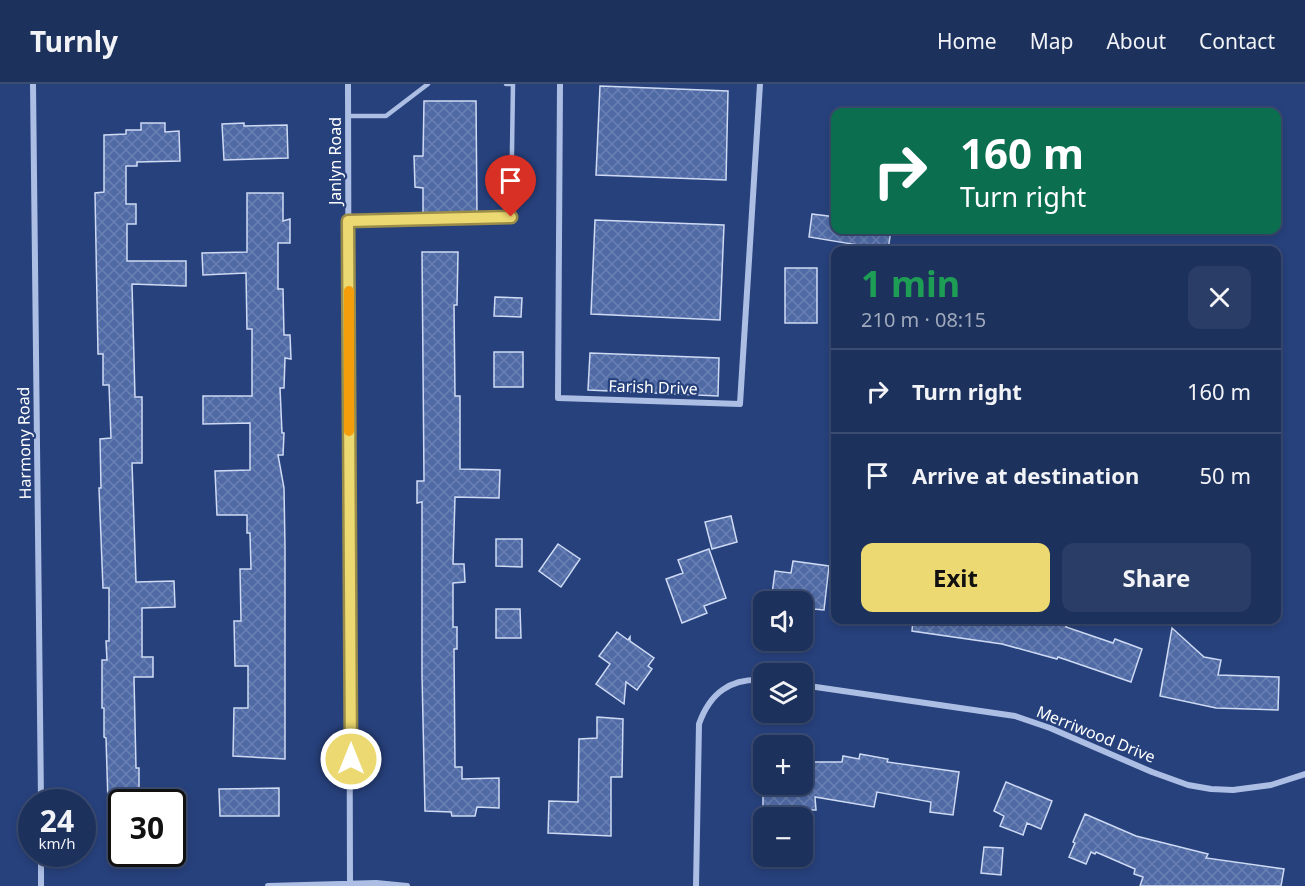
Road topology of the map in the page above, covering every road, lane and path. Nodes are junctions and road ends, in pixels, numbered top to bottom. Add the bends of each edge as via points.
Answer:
1 (33, 84) edge
2 (348, 84) edge
3 (428, 84) edge
4 (506, 84) edge
5 (560, 84) edge
6 (760, 84) edge
7 (348, 116) junction
8 (348, 221) junction
9 (753, 680) edge
10 (813, 687) edge
11 (1305, 774) edge
12 (40, 789) edge
13 (41, 867) edge
14 (350, 885) edge
15 (41, 886) edge
16 (268, 886) edge
17 (407, 886) edge
18 (696, 886) edge

1 - 12 street, Harmony Road
2 - 7 street, Janlyn Road
3 - 7 lane via 386,116
4 - 8 lane via 513,84 511,217
5 - 6 street, Farish Drive via 558,398 740,404
7 - 8 street, Janlyn Road
8 - 14 street, Janlyn Road
9 - 18 street via 723,689 704,708 699,724
10 - 11 street, Merriwood Drive via 1015,716 1161,775 1210,789 1271,785
13 - 15 street
14 - 16 street
14 - 17 street

